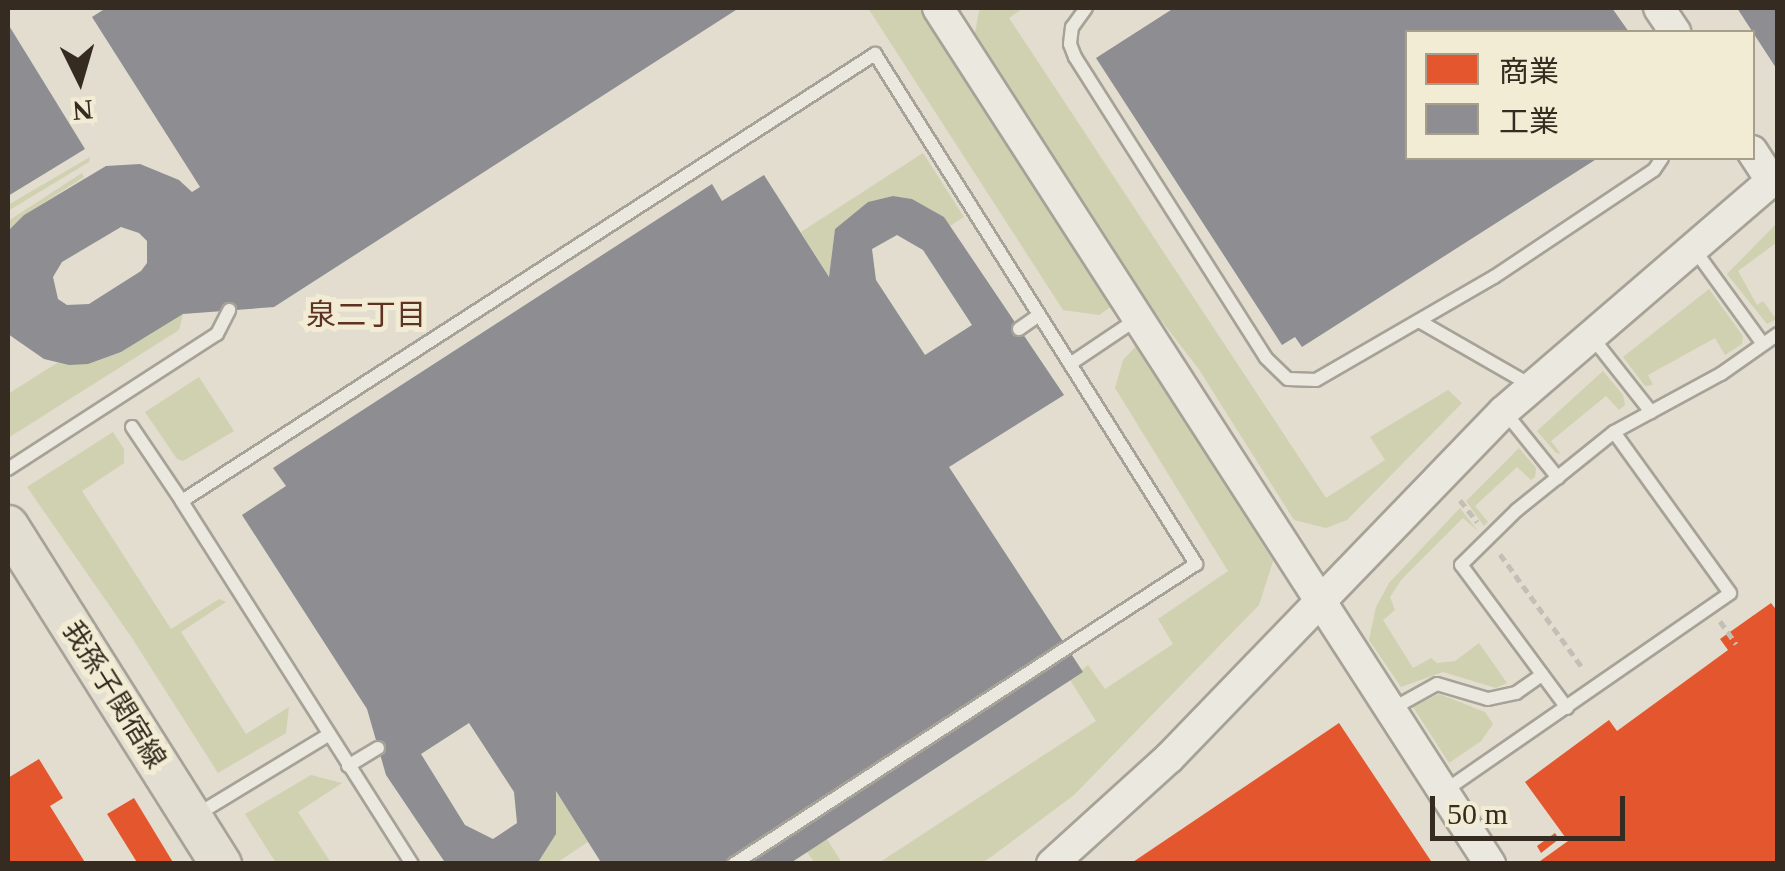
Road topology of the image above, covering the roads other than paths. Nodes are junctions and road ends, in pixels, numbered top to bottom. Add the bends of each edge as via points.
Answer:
1 (1086, 8) edge
2 (1659, 8) edge
3 (946, 10) edge
4 (1674, 30) edge
5 (1755, 155) edge
6 (1661, 160) edge
7 (1774, 178) edge
8 (1692, 246) junction
9 (229, 310) dead end
10 (1039, 315) junction
11 (1139, 318) junction
12 (1419, 321) junction
13 (1019, 328) dead end
14 (1589, 334) junction
15 (1778, 334) edge
16 (1763, 344) junction
17 (1070, 364) junction
18 (1532, 386) junction
19 (1504, 412) junction
20 (1651, 412) junction
21 (132, 428) dead end
22 (1614, 432) junction
23 (8, 470) edge
24 (1558, 478) junction
25 (182, 502) junction
26 (8, 526) edge
27 (1321, 603) junction
28 (1542, 675) junction
29 (1567, 708) junction
30 (1390, 710) junction
31 (328, 735) junction
32 (378, 748) dead end
33 (348, 766) junction
34 (1443, 792) junction
35 (192, 818) junction
36 (221, 864) edge
37 (412, 864) edge
38 (734, 864) edge
39 (1052, 864) edge
40 (1490, 864) edge

1 - 12 lane via 1072,27 1075,57 1276,372 1316,380
2 - 4 street
3 - 11 street
5 - 7 street
6 - 12 lane
7 - 8 street
8 - 14 street
8 - 16 lane
9 - 23 lane via 217,334
10 - 13 lane
10 - 17 lane
10 - 25 lane via 875,54
11 - 17 lane
11 - 27 street
12 - 18 lane
14 - 18 street
14 - 20 lane
15 - 16 lane
16 - 20 lane
17 - 38 lane via 1196,564
18 - 19 street
19 - 24 lane
19 - 27 street
20 - 22 lane
21 - 25 lane
22 - 24 lane
22 - 29 lane via 1730,593
24 - 28 lane via 1461,566
25 - 31 lane
26 - 35 main road, 我孫子関宿線
27 - 30 street
27 - 39 street via 1134,793
28 - 29 lane
28 - 30 lane via 1516,693 1488,699 1437,684
29 - 34 lane
30 - 34 street
31 - 33 lane
31 - 35 lane
32 - 33 lane
33 - 37 lane
34 - 40 street
35 - 36 main road, 我孫子関宿線

